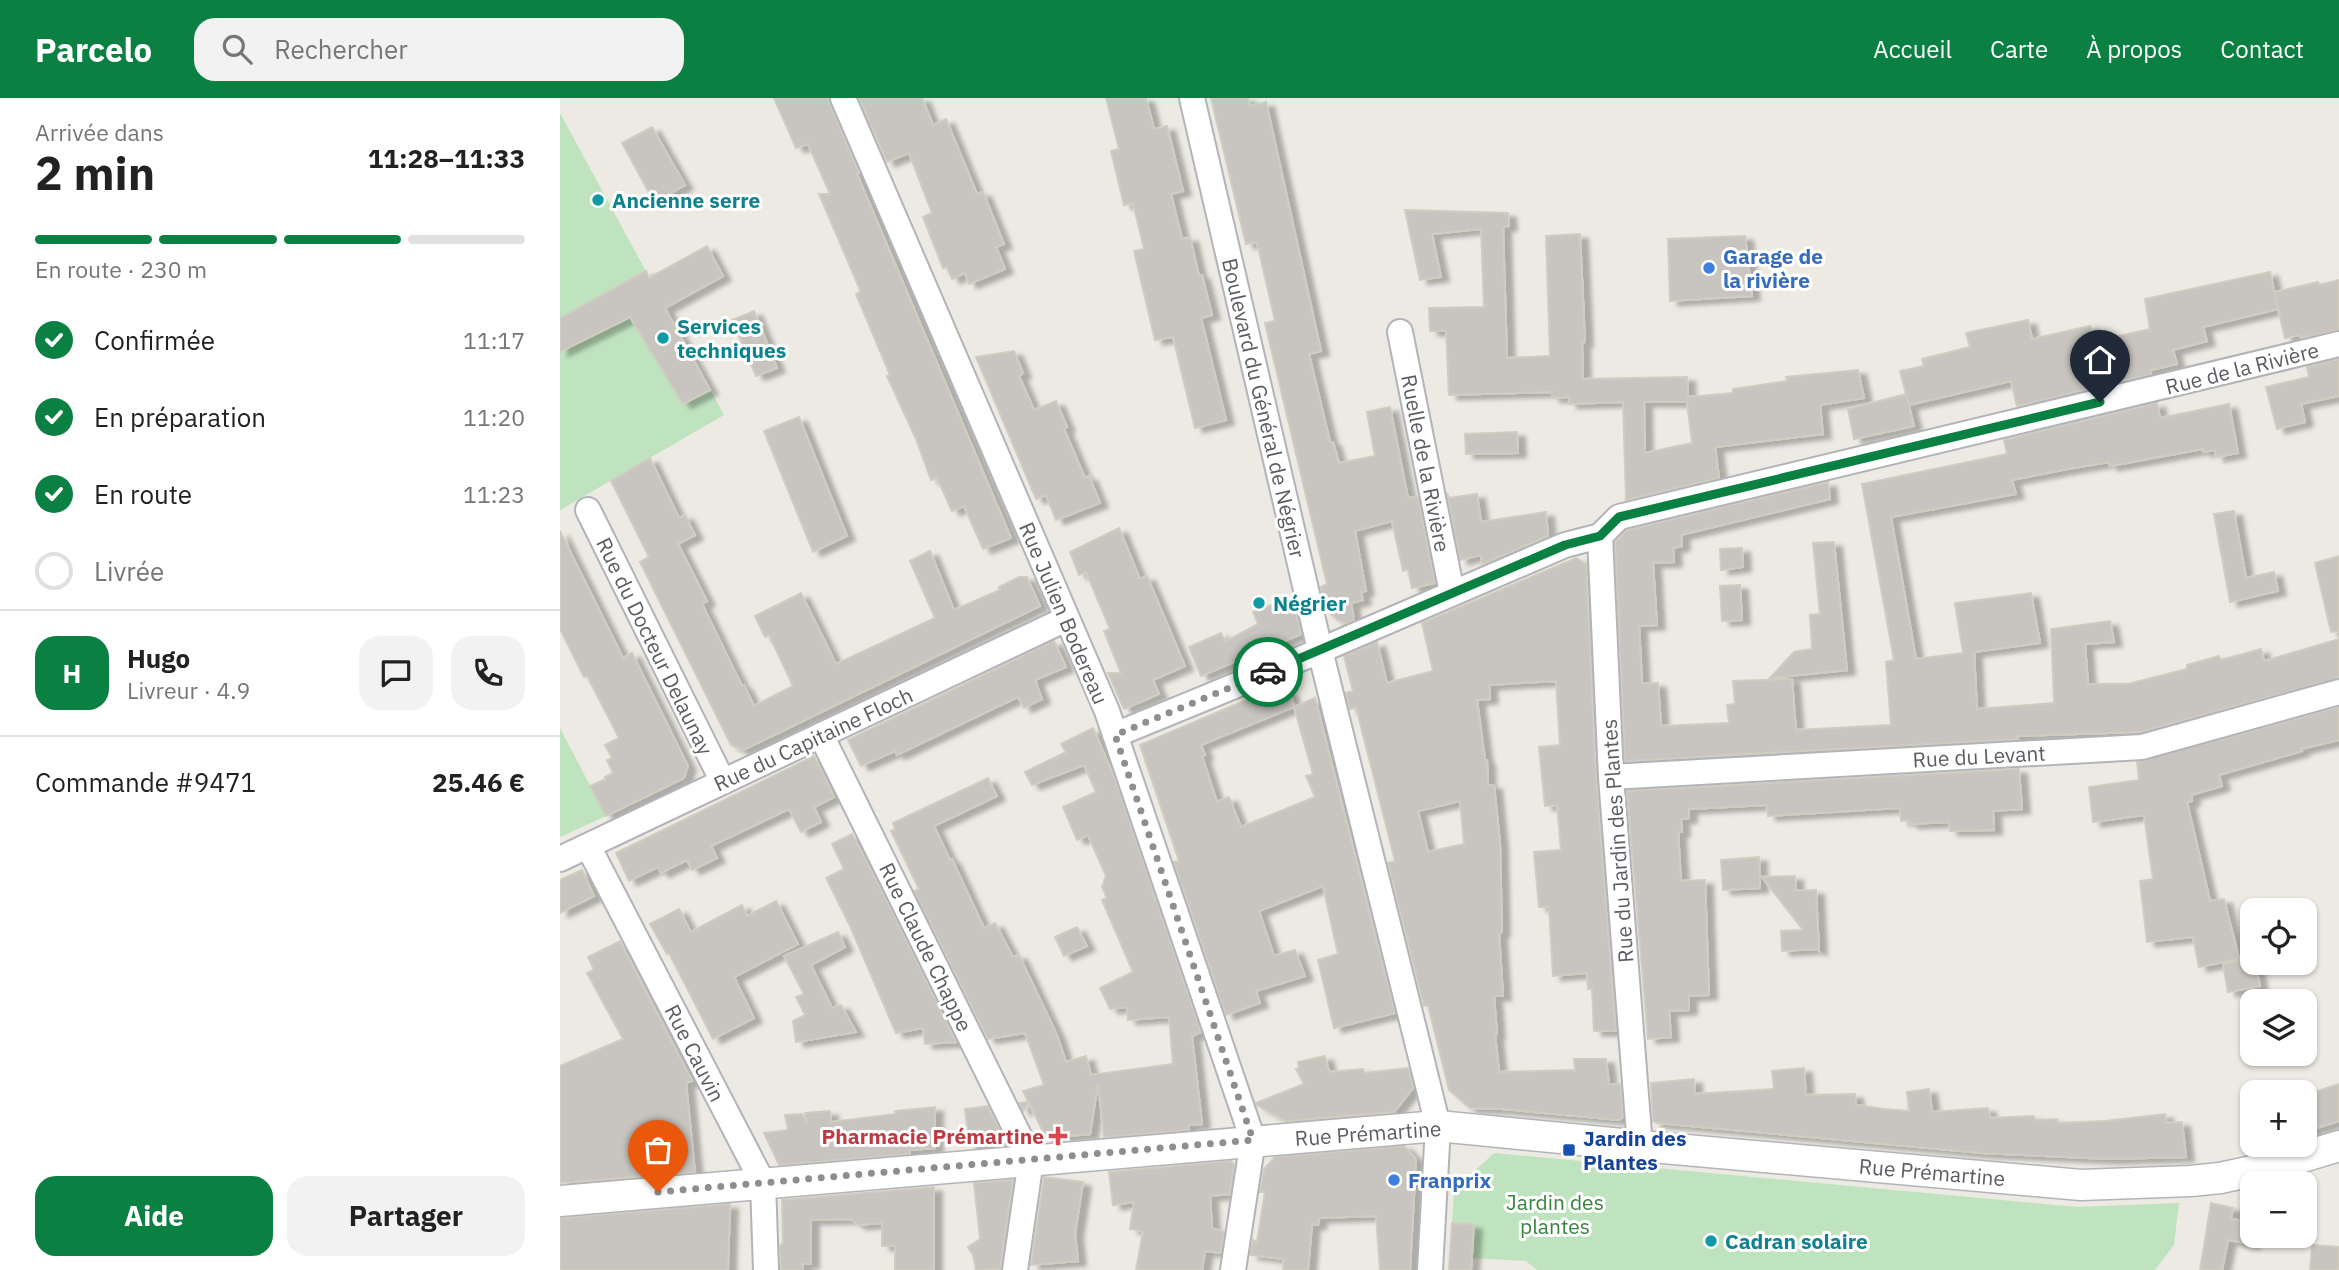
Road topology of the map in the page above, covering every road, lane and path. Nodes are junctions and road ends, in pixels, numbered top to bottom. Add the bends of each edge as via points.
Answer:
1 (843, 98) edge
2 (1192, 98) edge
3 (1400, 332) dead end
4 (2339, 344) edge
5 (588, 510) dead end
6 (1600, 536) junction
7 (1452, 593) junction
8 (1066, 619) junction
9 (1320, 650) junction
10 (2339, 692) edge
11 (821, 735) junction
12 (1115, 735) junction
13 (1611, 777) junction
14 (723, 782) junction
15 (588, 846) junction
16 (560, 859) edge
17 (1438, 1126) junction
18 (1253, 1140) junction
19 (1640, 1146) junction
20 (2339, 1146) edge
21 (1031, 1160) junction
22 (763, 1183) junction
23 (560, 1201) edge
24 (766, 1270) edge
25 (1015, 1270) edge
26 (1233, 1270) edge
27 (1430, 1270) edge

1 - 8 street, Rue Julien Bodereau
2 - 9 street, Boulevard du Général de Négrier
3 - 7 street, Ruelle de la Rivière
4 - 6 street, Rue de la Rivière via 1619,517
5 - 14 street, Rue du Docteur Delaunay
6 - 7 street, Rue de la Rivière via 1565,545
6 - 13 street, Rue du Jardin des Plantes
7 - 9 street, Rue de la Rivière
8 - 11 street, Rue du Capitaine Floch
8 - 12 street, Rue Julien Bodereau
9 - 12 street, Rue de la Rivière
9 - 17 street, Boulevard du Général de Négrier
10 - 13 street, Rue du Levant via 2142,747
11 - 14 street, Rue du Capitaine Floch
11 - 21 street, Rue Claude Chappe
12 - 18 street, Rue Julien Bodereau
13 - 19 street, Rue du Jardin des Plantes
14 - 15 street, Rue du Capitaine Floch
15 - 16 street, Rue du Capitaine Floch
15 - 22 street, Rue Cauvin
17 - 18 street, Rue Prémartine
17 - 19 street, Rue Prémartine
17 - 27 street, Boulevard du Général de Négrier
18 - 21 street, Rue Prémartine
18 - 26 street
19 - 20 street, Rue Prémartine via 2081,1185 2220,1178
21 - 22 street, Rue Prémartine
21 - 25 street
22 - 23 street, Rue Prémartine
22 - 24 street, Rue Cauvin

